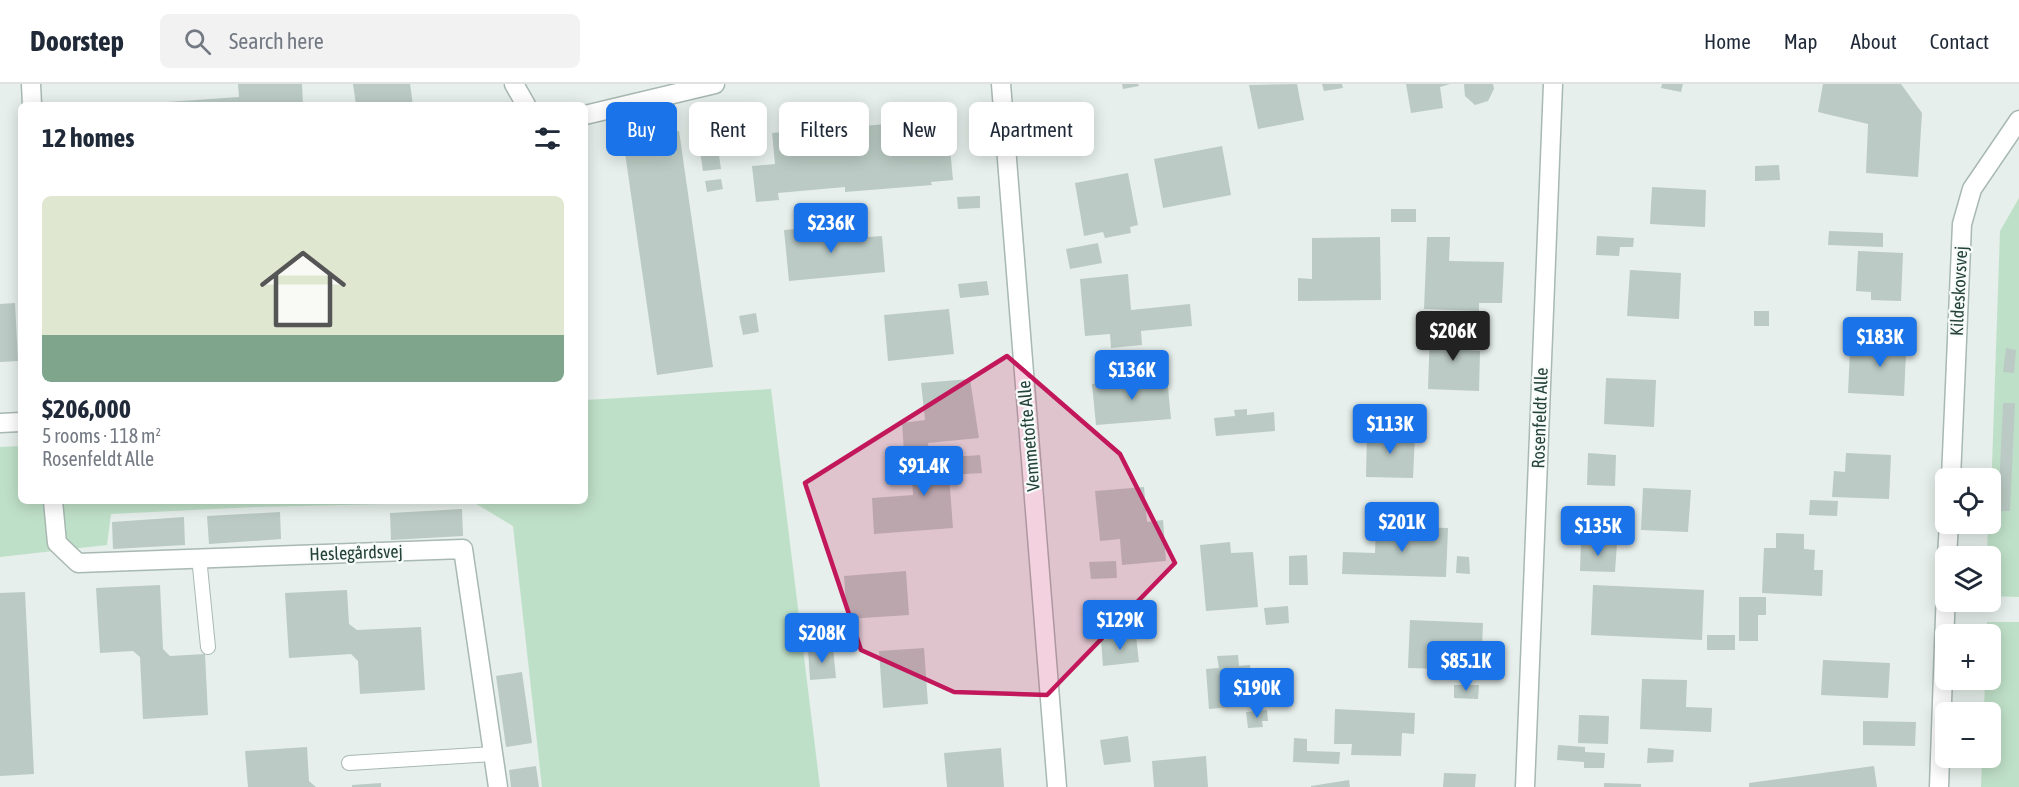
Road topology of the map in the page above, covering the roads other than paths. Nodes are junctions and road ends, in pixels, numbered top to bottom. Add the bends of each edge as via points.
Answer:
1 (31, 84) edge
2 (514, 84) edge
3 (715, 84) edge
4 (1001, 84) edge
5 (1553, 84) edge
6 (32, 102) edge
7 (523, 102) edge
8 (588, 114) edge
9 (2019, 120) edge
10 (18, 422) edge
11 (0, 423) edge
12 (1951, 468) edge
13 (53, 504) edge
14 (200, 557) junction
15 (1945, 612) edge
16 (208, 647) dead end
17 (494, 754) junction
18 (349, 763) dead end
19 (498, 787) edge
20 (1057, 787) edge
21 (1525, 787) edge
22 (1940, 787) edge

1 - 6 street
2 - 7 street
3 - 8 street
4 - 20 street, Vemmetofte Alle
5 - 21 street, Rosenfeldt Alle
9 - 12 street, Kildeskovsvej via 1972,189 1962,224
10 - 11 street
13 - 14 street, Heslegårdsvej via 57,543 78,563
14 - 16 lane
14 - 17 street, Heslegårdsvej via 464,549
15 - 22 street
17 - 18 lane
17 - 19 street, Heslegårdsvej

